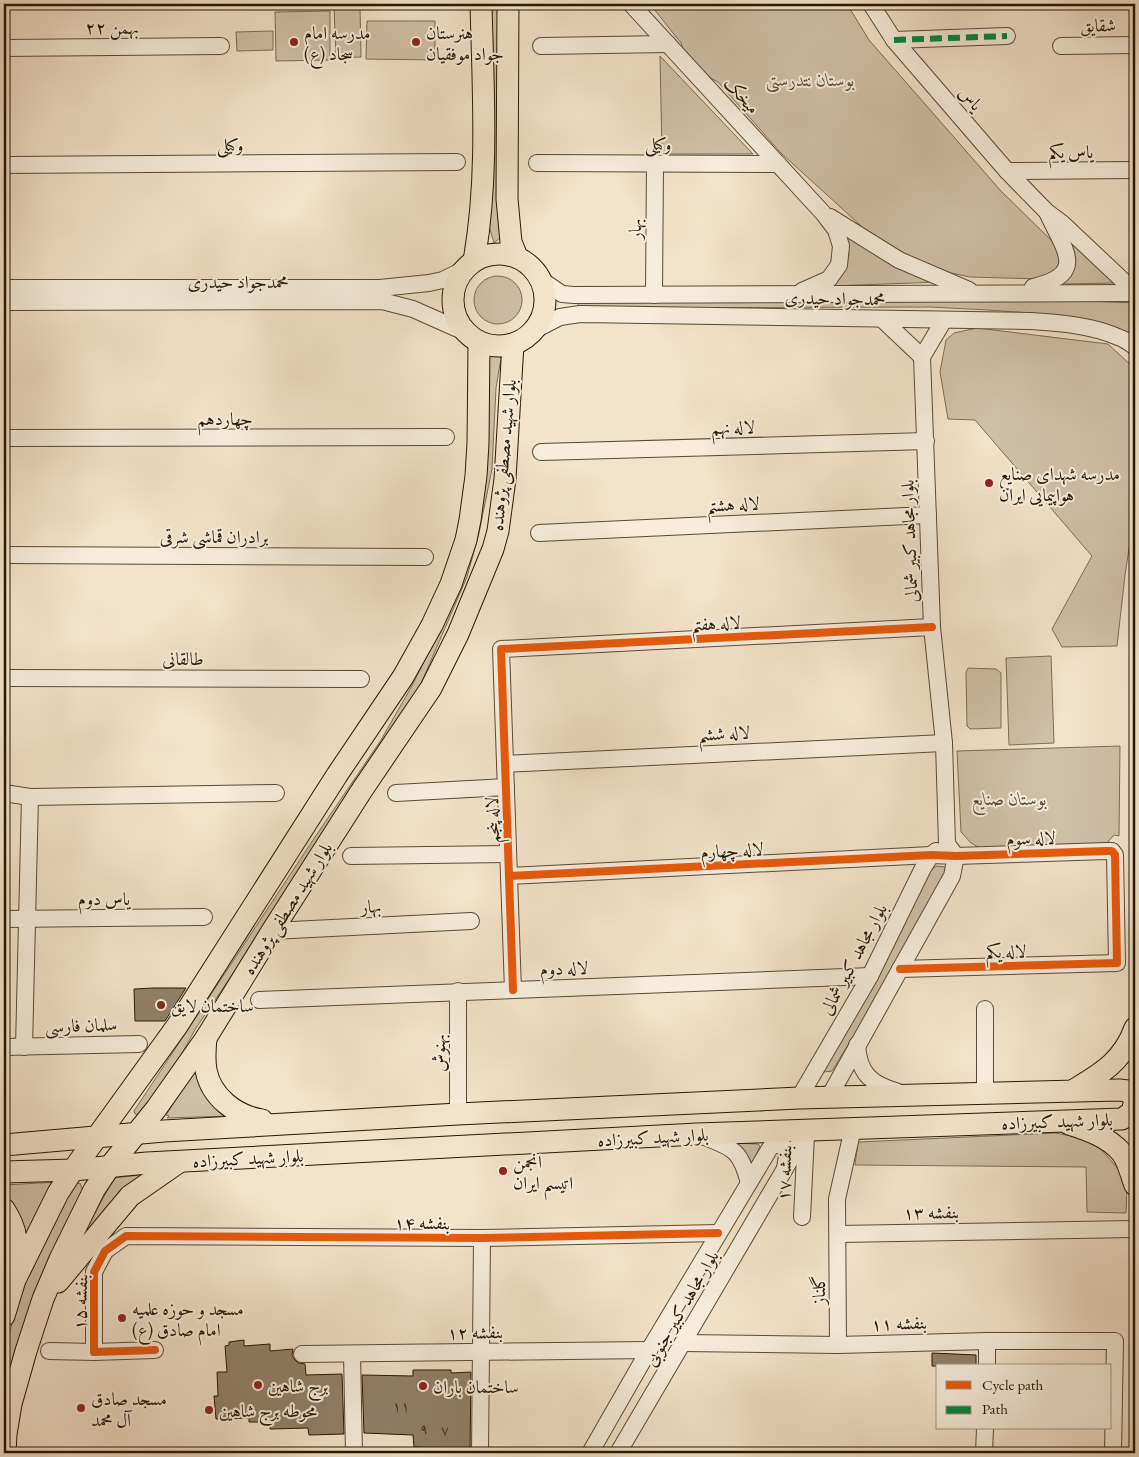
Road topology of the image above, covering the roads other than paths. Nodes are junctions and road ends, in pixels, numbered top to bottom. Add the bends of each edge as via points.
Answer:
1 (481, 4) edge
2 (508, 4) edge
3 (631, 4) edge
4 (871, 4) edge
5 (1007, 36) dead end
6 (894, 40) junction
7 (668, 44) junction
8 (1135, 45) edge
9 (221, 46) dead end
10 (541, 46) dead end
11 (1061, 46) dead end
12 (4, 48) edge
13 (457, 162) dead end
14 (537, 163) dead end
15 (655, 164) junction
16 (778, 164) junction
17 (4, 166) edge
18 (1135, 170) edge
19 (1007, 171) junction
20 (1047, 212) junction
21 (823, 213) junction
22 (517, 257) junction
23 (470, 265) junction
24 (540, 279) junction
25 (4, 288) edge
26 (976, 293) junction
27 (1009, 293) junction
28 (1135, 293) edge
29 (654, 295) junction
30 (793, 295) junction
31 (4, 302) edge
32 (882, 318) junction
33 (944, 320) junction
34 (533, 331) junction
35 (473, 338) junction
36 (513, 344) junction
37 (1135, 347) edge
38 (922, 357) junction
39 (4, 438) edge
40 (446, 438) dead end
41 (926, 442) junction
42 (541, 452) dead end
43 (928, 515) junction
44 (539, 533) dead end
45 (4, 555) edge
46 (425, 557) dead end
47 (932, 628) junction
48 (501, 648) joint
49 (4, 678) edge
50 (361, 679) dead end
51 (944, 743) junction
52 (505, 764) junction
53 (506, 787) junction
54 (396, 792) dead end
55 (4, 793) edge
56 (276, 794) dead end
57 (30, 797) junction
58 (952, 850) junction
59 (508, 854) junction
60 (931, 854) junction
61 (351, 856) dead end
62 (509, 876) junction
63 (204, 918) dead end
64 (4, 919) edge
65 (26, 919) junction
66 (471, 921) dead end
67 (272, 931) junction
68 (1114, 964) joint
69 (900, 969) junction
70 (870, 976) junction
71 (513, 990) junction
72 (458, 991) junction
73 (259, 1000) dead end
74 (985, 1009) dead end
75 (1135, 1028) edge
76 (206, 1038) junction
77 (139, 1044) dead end
78 (857, 1044) junction
79 (4, 1047) edge
80 (24, 1047) junction
81 (1073, 1090) junction
82 (985, 1093) junction
83 (907, 1095) junction
84 (828, 1097) junction
85 (799, 1098) junction
86 (458, 1114) junction
87 (1057, 1120) junction
88 (289, 1124) junction
89 (853, 1128) junction
90 (806, 1130) junction
91 (137, 1133) junction
92 (697, 1134) junction
93 (96, 1137) junction
94 (4, 1145) edge
95 (180, 1162) junction
96 (110, 1166) junction
97 (785, 1168) junction
98 (73, 1170) junction
99 (4, 1172) edge
100 (749, 1182) junction
101 (1135, 1185) edge
102 (4, 1209) edge
103 (802, 1217) dead end
104 (1133, 1229) dead end
105 (718, 1233) junction
106 (838, 1234) junction
107 (126, 1236) joint
108 (482, 1238) junction
109 (14, 1280) junction
110 (43, 1299) junction
111 (4, 1316) edge
112 (987, 1341) junction
113 (684, 1343) junction
114 (838, 1345) junction
115 (155, 1350) dead end
116 (649, 1350) junction
117 (49, 1351) dead end
118 (94, 1352) junction
119 (481, 1352) junction
120 (302, 1354) dead end
121 (352, 1354) junction
122 (987, 1364) edge
123 (985, 1430) edge
124 (6, 1453) edge
125 (354, 1453) edge
126 (480, 1453) edge
127 (590, 1453) edge
128 (618, 1453) edge
129 (984, 1453) edge
130 (1113, 1453) edge

1 - 23 main road via 483,189
2 - 22 main road via 507,199 511,242
3 - 7 street, میخک
4 - 6 street, یاس
5 - 6 street
6 - 19 street, یاس
7 - 10 street
7 - 16 street, میخک
8 - 11 street, شقایق
9 - 12 street, ۲۲ بهمن
13 - 17 street, وکیلی
14 - 15 street, وکیلی
15 - 16 street, وکیلی
15 - 29 street, بهار
16 - 21 street, میخک
18 - 19 street, یاس یکم
19 - 20 street, یاس
20 - 27 street via 1068,264 1061,277 1051,283
20 - 28 street
21 - 26 street via 898,260
21 - 30 street via 836,230 841,246 839,265 828,279
22 - 23 main road via 495,254 484,256
22 - 24 main road
23 - 25 street, محمدجواد حیدری via 443,280 380,288
23 - 35 main road via 458,279 453,293 453,308 458,322
24 - 29 street, محمدجواد حیدری via 562,294
24 - 34 main road via 545,292 545,306
26 - 27 street, محمدجواد حیدری
26 - 30 street, محمدجواد حیدری
27 - 28 street, محمدجواد حیدری
29 - 30 street, محمدجواد حیدری
31 - 35 street, محمدجواد حیدری via 382,301 413,309
32 - 33 street, محمدجواد حیدری
32 - 34 street, محمدجواد حیدری via 580,314 560,317
32 - 38 street
33 - 37 street, محمدجواد حیدری via 1070,324 1120,337
33 - 38 street
34 - 36 main road
35 - 36 main road via 490,345
35 - 93 main road, بلوار شهید مصطفی پژوهنده via 478,443 470,520 466,540 432,625 403,677 177,1026
36 - 67 main road, بلوار شهید مصطفی پژوهنده via 505,479 493,549 458,634 431,688
38 - 41 street, بلوار مجاهد کبیر شمالی
39 - 40 street, چهاردهم
41 - 42 street, لاله نهم
41 - 43 street, بلوار مجاهد کبیر شمالی
43 - 44 street, لاله هشتم
43 - 47 street, بلوار مجاهد کبیر شمالی
45 - 46 street, برادران قماشی شرقی
47 - 48 street, لاله هفتم
47 - 51 street, بلوار مجاهد کبیر شمالی
48 - 52 street, لاله پنجم
49 - 50 street, طالقانی
51 - 52 street, لاله ششم
51 - 58 street, بلوار مجاهد کبیر شمالی
52 - 53 street, لاله پنجم
53 - 54 street
53 - 59 street, لاله پنجم
55 - 57 street
56 - 57 street
57 - 65 street
58 - 60 street, لاله چهارم
58 - 68 street, لاله سوم via 1112,851 1115,855 1117,960
58 - 69 street, بلوار مجاهد کبیر شمالی via 952,876
59 - 61 street
59 - 62 street, لاله پنجم
60 - 62 street, لاله چهارم
60 - 70 street, بلوار مجاهد کبیر شمالی
62 - 71 street, لاله پنجم
63 - 65 street, یاس دوم
64 - 65 street, یاس دوم
65 - 80 street
66 - 67 street, بهار
67 - 76 main road, بلوار شهید مصطفی پژوهنده
68 - 69 street, لاله یکم
69 - 78 street, بلوار مجاهد کبیر شمالی
70 - 71 street, لاله دوم
70 - 85 street, بلوار مجاهد کبیر شمالی
71 - 72 street, لاله دوم
72 - 73 street, لاله دوم
72 - 86 street, بهنوش
74 - 82 street
75 - 81 main road via 1114,1063
76 - 88 main road via 204,1058 208,1080 221,1099 237,1113
76 - 91 main road, بلوار شهید مصطفی پژوهنده
77 - 80 street, سلمان فارسی
78 - 83 street via 857,1056 870,1080 883,1088
78 - 84 street, بلوار مجاهد کبیر شمالی
79 - 80 street, سلمان فارسی
81 - 82 main road, بلوار شهید کبیرزاده
81 - 87 main road, بلوار شهید کبیرزاده via 1128,1091 1134,1100 1132,1112 1122,1119
82 - 83 main road, بلوار شهید کبیرزاده
83 - 84 main road, بلوار شهید کبیرزاده
84 - 85 main road, بلوار شهید کبیرزاده
85 - 86 main road, بلوار شهید کبیرزاده
86 - 88 main road, بلوار شهید کبیرزاده
87 - 89 main road, بلوار شهید کبیرزاده
87 - 101 main road via 1086,1129 1122,1153
88 - 91 main road, بلوار شهید کبیرزاده
89 - 90 main road, بلوار شهید کبیرزاده
89 - 106 street via 837,1199
90 - 92 main road, بلوار شهید کبیرزاده
90 - 97 street, بلوار مجاهد کبیر جنوبی
90 - 103 street, بنفشه ۱۷
91 - 93 main road, بلوار شهید کبیرزاده
91 - 96 main road, بلوار شهید مصطفی پژوهنده
92 - 95 main road, بلوار شهید کبیرزاده
92 - 100 street via 736,1152
93 - 94 main road, بلوار شهید کبیرزاده
93 - 98 main road, بلوار شهید مصطفی پژوهنده
95 - 96 main road, بلوار شهید کبیرزاده
95 - 110 main road via 130,1196
96 - 98 main road, بلوار شهید کبیرزاده
96 - 110 main road, بلوار شهید مصطفی پژوهنده via 94,1190
97 - 100 street, بلوار مجاهد کبیر جنوبی via 788,1150 774,1145
97 - 113 street, بلوار مجاهد کبیر جنوبی
98 - 99 main road, بلوار شهید کبیرزاده
98 - 109 main road, بلوار شهید مصطفی پژوهنده
100 - 105 street, بلوار مجاهد کبیر جنوبی
102 - 109 main road via 12,1222 17,1242
104 - 106 street, بنفشه ۱۳
105 - 108 street, بنفشه ۱۴
105 - 116 street, بلوار مجاهد کبیر جنوبی
106 - 114 street, گلناز
107 - 108 street, بنفشه ۱۴
107 - 118 street, بنفشه ۱۵ via 105,1251 94,1272
108 - 119 street
109 - 111 main road, بلوار شهید مصطفی پژوهنده
110 - 124 main road, بلوار شهید مصطفی پژوهنده via 19,1373 8,1424
112 - 114 street, بنفشه ۱۱
112 - 122 street
112 - 130 street, بنفشه ۱۱ via 1115,1341
113 - 114 street, بنفشه ۱۱
113 - 128 street, بلوار مجاهد کبیر جنوبی
115 - 118 street, بنفشه ۱۵
116 - 119 street, بنفشه ۱۲
116 - 127 street, بلوار مجاهد کبیر جنوبی
117 - 118 street, بنفشه ۱۵
119 - 121 street, بنفشه ۱۲
119 - 126 street
120 - 121 street, بنفشه ۱۲
121 - 125 street
123 - 129 street

